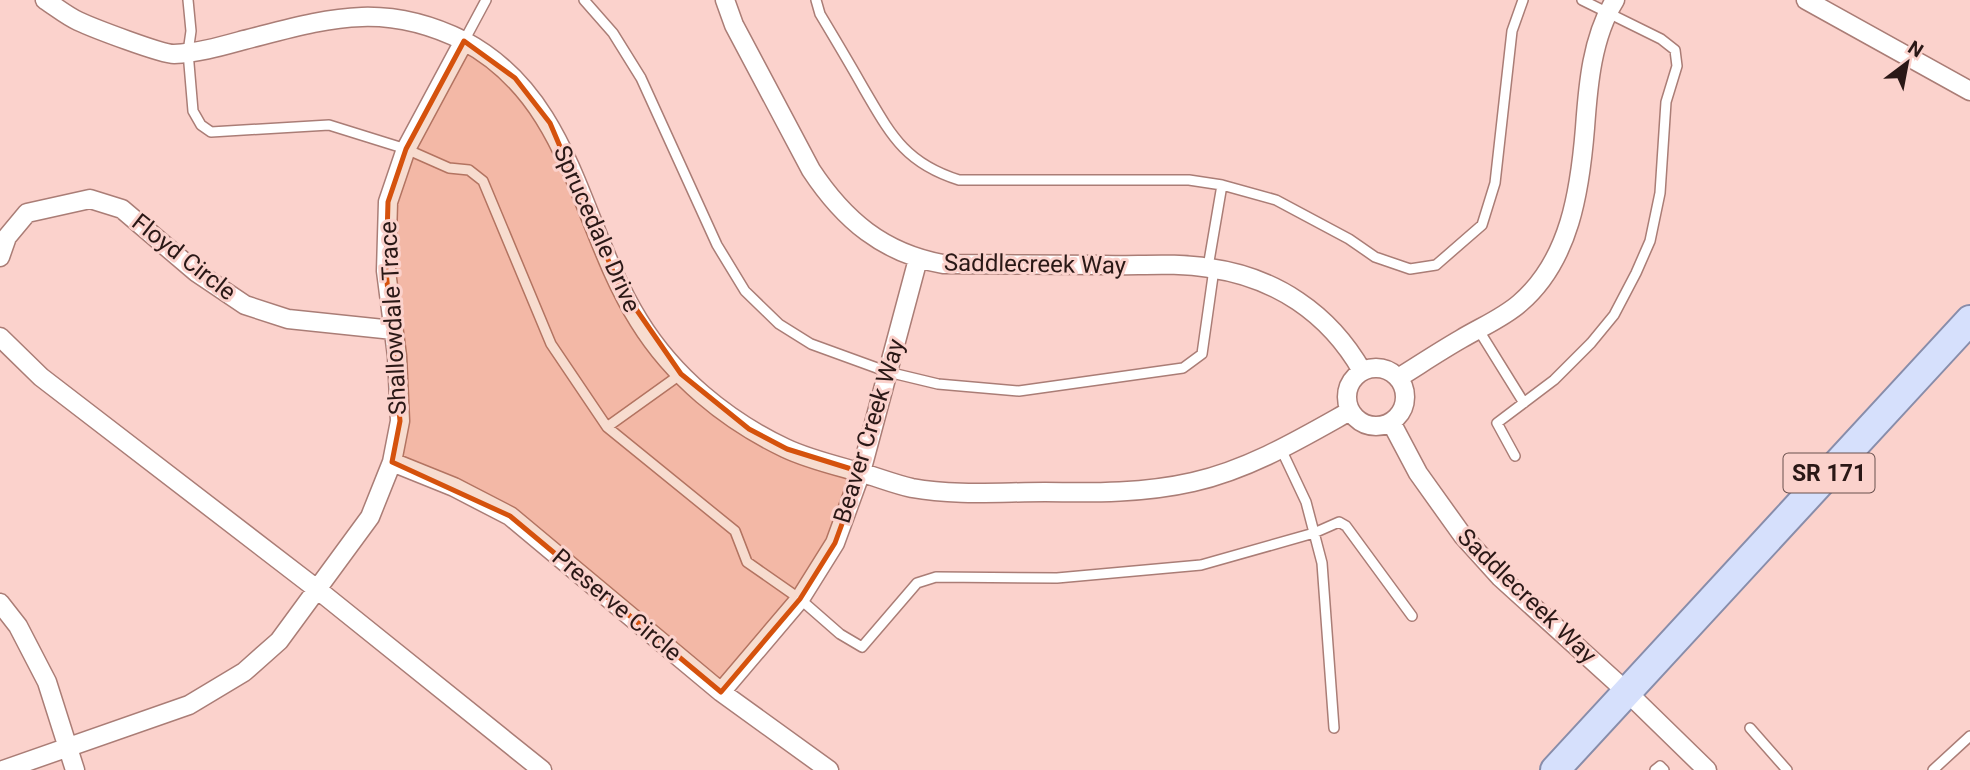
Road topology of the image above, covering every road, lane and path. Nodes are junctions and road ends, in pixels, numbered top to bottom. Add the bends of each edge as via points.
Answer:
1 (45, 0) edge
2 (188, 0) edge
3 (486, 0) edge
4 (584, 0) edge
5 (725, 0) edge
6 (816, 0) edge
7 (1523, 0) edge
8 (1582, 0) edge
9 (1806, 0) edge
10 (1611, 6) edge
11 (1832, 7) edge
12 (464, 41) junction
13 (188, 52) junction
14 (1970, 91) edge
15 (406, 149) junction
16 (1222, 185) junction
17 (0, 257) edge
18 (918, 259) junction
19 (1211, 268) junction
20 (1970, 320) edge
21 (393, 330) junction
22 (1478, 330) junction
23 (0, 337) edge
24 (1362, 371) junction
25 (888, 372) junction
26 (681, 374) junction
27 (1398, 378) junction
28 (1524, 402) junction
29 (1350, 411) junction
30 (1391, 422) junction
31 (607, 427) junction
32 (1281, 449) junction
33 (1515, 456) dead end
34 (392, 463) junction
35 (861, 472) junction
36 (1314, 533) junction
37 (318, 590) junction
38 (800, 598) junction
39 (0, 603) edge
40 (1412, 616) dead end
41 (721, 692) junction
42 (1627, 692) junction
43 (1334, 729) dead end
44 (1750, 729) dead end
45 (1970, 736) edge
46 (66, 747) junction
47 (3, 770) edge
48 (75, 770) edge
49 (542, 770) edge
50 (829, 770) edge
51 (1555, 770) edge
52 (1655, 770) edge
53 (1664, 770) edge
54 (1707, 770) edge
55 (1787, 770) edge
56 (1933, 770) edge

1 - 13 street, Sprucedale Drive via 77,21 171,54
2 - 13 lane
3 - 12 lane
4 - 25 lane via 613,33 641,78 717,245 745,291 779,324 811,344
5 - 18 street, Saddlecreek Way via 734,25 825,191 852,222
6 - 16 lane via 893,138 936,173 959,180 1189,180
7 - 16 lane via 1512,31 1495,183 1482,225 1436,265 1410,269 1375,257 1276,200
8 - 10 lane
9 - 11 street
10 - 22 street via 1589,74 1570,225 1548,271 1521,302
10 - 28 lane via 1675,50 1658,205 1650,241 1614,315 1554,380
11 - 14 street
12 - 13 street, Sprucedale Drive via 409,20 354,15
12 - 15 street, Shallowdale Trace
12 - 26 street, Sprucedale Drive via 515,78 550,123 618,284 656,347
13 - 15 lane via 193,111 211,132 329,125
15 - 21 street, Shallowdale Trace via 388,202 386,271
15 - 31 lane via 449,168 468,170 483,181 551,344
16 - 19 lane
17 - 21 street, Floyd Circle via 7,237 27,213 90,199 122,209 196,272 246,305 288,319
18 - 19 street, Saddlecreek Way via 943,264
18 - 25 street, Beaver Creek Way
19 - 24 street, Saddlecreek Way via 1275,286 1308,307 1332,328
19 - 25 lane via 1202,354 1183,368 1019,391 938,384
20 - 42 main road, SR 171
21 - 34 street, Shallowdale Trace via 400,421
22 - 27 street
22 - 28 lane
23 - 37 street via 41,377
24 - 27 street via 1384,369
24 - 29 street via 1347,391
25 - 35 street, Beaver Creek Way
26 - 31 lane
26 - 35 street, Sprucedale Drive via 749,429 787,449
27 - 30 street via 1405,399
28 - 33 lane via 1497,422
29 - 30 street via 1368,425
29 - 32 street, Sprucedale Drive
30 - 42 street, Saddlecreek Way via 1418,473 1463,536 1500,577
31 - 38 lane via 735,531 747,562
32 - 35 street, Sprucedale Drive via 1194,482 1100,493 954,492 911,488
32 - 36 lane via 1306,502
34 - 37 street, Shallowdale Trace via 370,517
34 - 41 street, Preserve Circle via 454,487 510,516
35 - 38 street, Beaver Creek Way via 835,543
36 - 38 lane via 1201,565 1057,578 936,577 916,583 862,648
36 - 40 lane via 1339,522 1346,526
36 - 43 lane via 1322,563
37 - 46 street, Shallowdale Trace via 279,641 244,672 189,705
37 - 49 street
38 - 41 street, Beaver Creek Way
39 - 46 street via 18,626 47,682
41 - 50 street, Preserve Circle
42 - 51 main road, SR 171
42 - 54 street, Saddlecreek Way
44 - 55 lane
45 - 56 lane
46 - 47 street, Shallowdale Trace
46 - 48 street
52 - 53 lane via 1660,766

